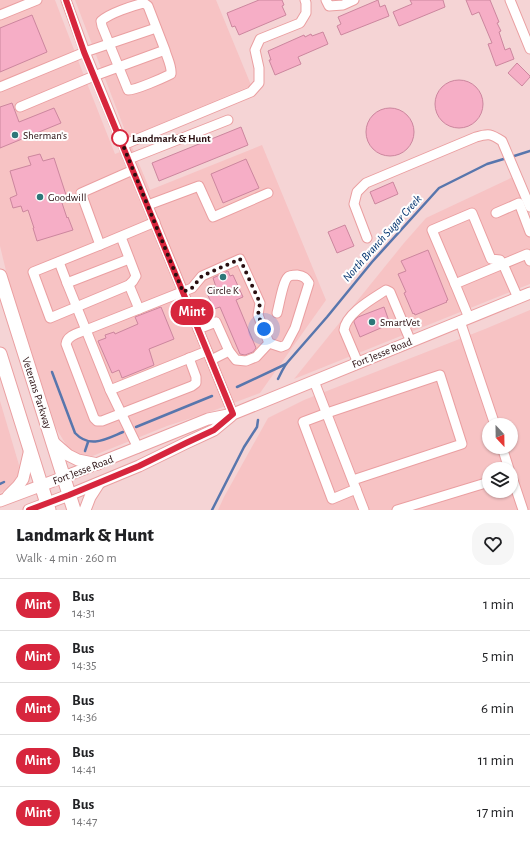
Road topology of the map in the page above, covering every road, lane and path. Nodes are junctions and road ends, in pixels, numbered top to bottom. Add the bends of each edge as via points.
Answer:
1 (37, 0) edge
2 (66, 0) edge
3 (305, 0) edge
4 (354, 0) edge
5 (510, 0) edge
6 (328, 3) edge
7 (0, 15) edge
8 (156, 28) junction
9 (109, 44) junction
10 (530, 49) edge
11 (165, 50) junction
12 (84, 52) junction
13 (118, 67) junction
14 (94, 76) junction
15 (0, 88) edge
16 (20, 107) dead end
17 (228, 120) dead end
18 (123, 145) junction
19 (129, 159) junction
20 (133, 170) junction
21 (268, 193) dead end
22 (148, 205) junction
23 (530, 207) edge
24 (496, 213) dead end
25 (155, 222) junction
26 (530, 232) edge
27 (120, 237) junction
28 (367, 238) dead end
29 (100, 245) junction
30 (529, 256) edge
31 (129, 259) junction
32 (58, 262) junction
33 (503, 264) junction
34 (0, 276) edge
35 (67, 283) junction
36 (455, 284) junction
37 (129, 285) junction
38 (183, 292) junction
39 (530, 293) edge
40 (518, 298) junction
41 (77, 307) junction
42 (139, 309) junction
43 (277, 314) dead end
44 (465, 320) junction
45 (198, 329) junction
46 (86, 330) junction
47 (411, 342) junction
48 (269, 343) junction
49 (207, 351) junction
50 (229, 351) junction
51 (0, 354) edge
52 (189, 358) junction
53 (211, 360) junction
54 (358, 363) junction
55 (314, 381) junction
56 (110, 390) junction
57 (327, 413) junction
58 (122, 414) junction
59 (233, 414) junction
60 (493, 418) edge
61 (53, 442) junction
62 (138, 448) junction
63 (30, 449) junction
64 (98, 464) junction
65 (64, 477) junction
66 (100, 483) junction
67 (482, 484) edge
68 (355, 485) junction
69 (41, 486) junction
70 (69, 495) junction
71 (518, 495) edge
72 (3, 500) edge
73 (48, 506) edge
74 (29, 510) edge
75 (74, 510) edge
76 (85, 510) edge
77 (364, 510) edge
78 (397, 510) edge
79 (523, 510) edge

1 - 7 street
2 - 12 street
3 - 18 street via 306,13 300,23 260,39 255,50 259,84 251,92
4 - 6 street via 343,5
5 - 10 street
8 - 9 street
8 - 9 street via 148,6 144,4 130,7 101,21
8 - 11 street
9 - 12 street
9 - 13 street
11 - 13 street
11 - 13 street via 171,74 131,90 126,87
12 - 14 street
12 - 15 street
13 - 14 street
14 - 16 street
14 - 18 street
17 - 19 street
18 - 19 street
19 - 20 street
20 - 22 street
20 - 29 street via 81,192
21 - 22 street via 213,217 199,186
22 - 25 street
23 - 28 street via 502,141 486,134 366,183 357,192 354,204
24 - 26 street via 519,203
25 - 27 street
25 - 38 street
27 - 29 street
27 - 31 street
29 - 32 street
30 - 33 street
31 - 35 street
31 - 37 street via 136,276
32 - 35 street
32 - 41 street via 33,272 50,318
33 - 36 street
33 - 36 street via 500,260 491,259 472,213 432,230
33 - 40 street
34 - 61 highway, Veterans Parkway
35 - 41 street
36 - 44 street
37 - 41 street
37 - 42 street
38 - 42 street
38 - 45 street
38 - 48 street via 192,288 202,276 240,259 260,303 258,315
39 - 40 main road, Fort Jesse Road
40 - 44 main road, Fort Jesse Road
41 - 46 street
42 - 46 street
43 - 48 street via 288,277 293,275 306,278 309,283 296,328 286,345 281,347
44 - 47 main road, Fort Jesse Road
44 - 60 street
45 - 49 street
45 - 50 street via 216,322
46 - 56 street
46 - 58 street via 69,338 66,344 94,418 102,421
47 - 54 main road, Fort Jesse Road
47 - 54 street via 390,292 386,290 361,306 344,326
48 - 50 street via 256,357 246,361 236,360
49 - 52 street
49 - 53 street
50 - 53 street
51 - 63 highway
52 - 56 street
52 - 58 street via 196,383
53 - 59 street
54 - 55 main road, Fort Jesse Road
55 - 57 street
55 - 59 main road, Fort Jesse Road
56 - 58 street
57 - 68 street
57 - 68 street via 303,422 332,499
57 - 68 street via 440,375 462,444
58 - 62 street
59 - 62 main road, Fort Jesse Road via 208,419
59 - 66 main road, Fort Jesse Road via 214,430
61 - 64 main road via 78,460
61 - 65 highway, Veterans Parkway
62 - 64 main road, Fort Jesse Road
63 - 69 highway
63 - 72 main road via 23,479
64 - 65 main road, Fort Jesse Road
65 - 69 main road, Fort Jesse Road
65 - 70 highway, Veterans Parkway
66 - 70 main road, Fort Jesse Road
66 - 76 main road
67 - 78 street
68 - 77 street
69 - 72 main road, Fort Jesse Road
69 - 73 highway
70 - 73 main road, Fort Jesse Road
70 - 75 highway, Veterans Parkway
71 - 79 street
73 - 74 main road, Fort Jesse Road

